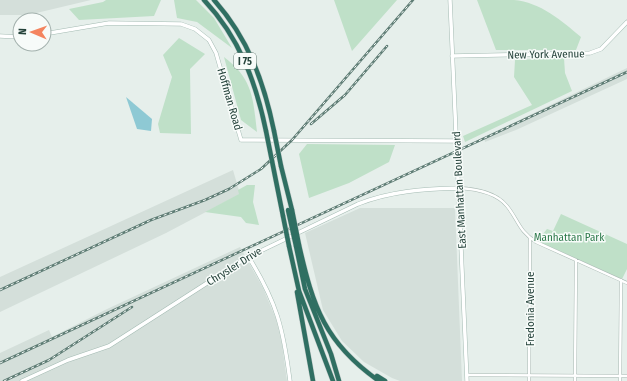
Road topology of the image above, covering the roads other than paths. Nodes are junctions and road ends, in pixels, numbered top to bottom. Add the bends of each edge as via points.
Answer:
1 (204, 0) edge
2 (214, 0) edge
3 (450, 0) edge
4 (627, 22) edge
5 (52, 33) edge
6 (0, 36) edge
7 (12, 37) edge
8 (452, 56) junction
9 (457, 141) junction
10 (459, 188) junction
11 (530, 238) junction
12 (297, 246) junction
13 (248, 256) junction
14 (576, 260) junction
15 (295, 276) junction
16 (621, 280) junction
17 (627, 283) edge
18 (326, 326) junction
19 (467, 375) junction
20 (529, 375) junction
21 (575, 376) junction
22 (620, 376) junction
23 (627, 376) edge
24 (22, 381) edge
25 (290, 381) edge
26 (312, 381) edge
27 (333, 381) edge
28 (339, 381) edge
29 (379, 381) edge
30 (385, 381) edge
31 (468, 381) edge
32 (529, 381) edge
33 (575, 381) edge
34 (620, 381) edge

1 - 15 highway, I 75, bridge via 226,27 246,62 256,90
2 - 12 highway, I 75, bridge via 235,26 254,61 264,89
3 - 8 street, East Manhattan Boulevard
4 - 8 street, New York Avenue via 601,49 590,53
5 - 9 street, Hoffman Road via 109,23 181,24 195,29 209,40 216,53 241,140
6 - 7 street
8 - 9 street, East Manhattan Boulevard
9 - 10 street, East Manhattan Boulevard
10 - 11 street via 486,193 500,200
10 - 13 street, Chrysler Drive via 413,190 375,197
10 - 19 street, East Manhattan Boulevard
11 - 14 street
11 - 20 street, Fredonia Avenue
12 - 18 highway via 312,294
12 - 28 highway via 305,289
13 - 24 street, Chrysler Drive via 109,346 68,360
13 - 25 street via 264,282 277,313 284,336
14 - 16 street
14 - 21 street
15 - 26 highway
15 - 27 highway, I 75
16 - 17 street
16 - 22 street
18 - 29 highway via 345,353
18 - 30 highway via 354,359
19 - 20 street
19 - 31 street, East Manhattan Boulevard
20 - 21 street
20 - 32 street, Fredonia Avenue
21 - 22 street
21 - 33 street
22 - 23 street
22 - 34 street

